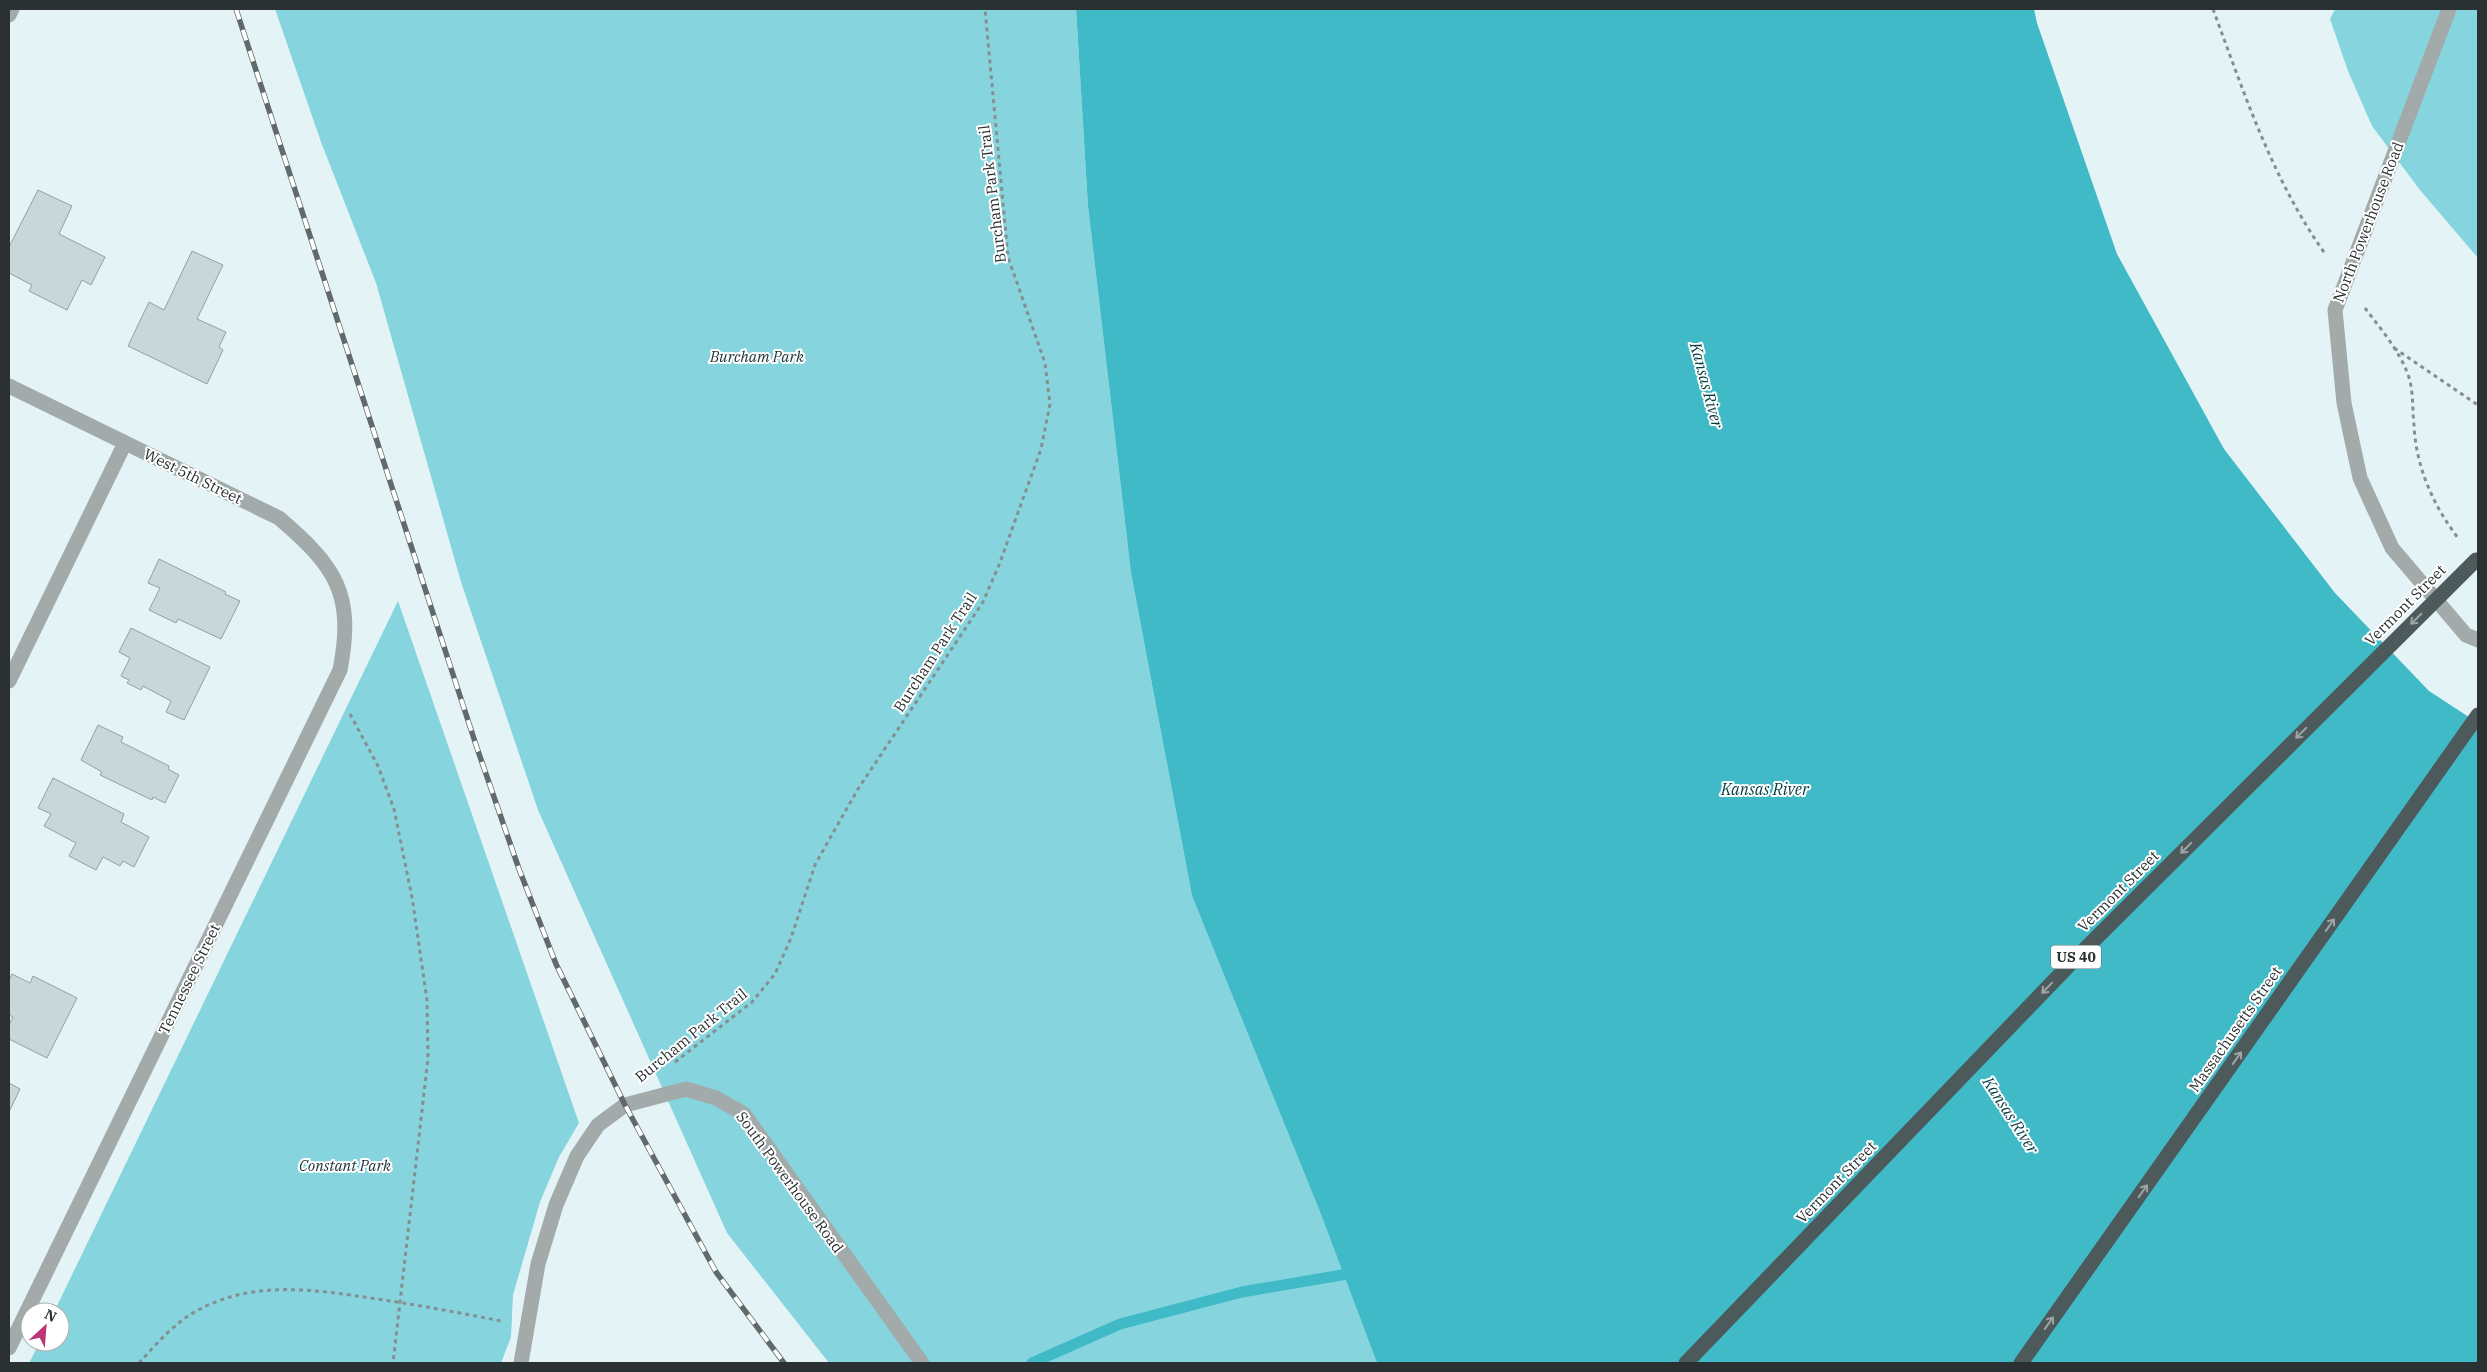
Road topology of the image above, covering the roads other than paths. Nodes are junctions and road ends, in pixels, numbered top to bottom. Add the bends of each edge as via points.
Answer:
1 (12, 9) edge
2 (2450, 9) edge
3 (9, 15) edge
4 (9, 386) edge
5 (125, 443) junction
6 (2478, 557) edge
7 (343, 603) joint
8 (2478, 640) edge
9 (9, 681) edge
10 (2478, 715) edge
11 (9, 1348) edge
12 (521, 1363) edge
13 (922, 1363) edge
14 (1686, 1363) edge
15 (2021, 1363) edge

1 - 3 street
2 - 8 street, North Powerhouse Road via 2334,310 2344,403 2360,478 2392,548 2466,635
4 - 5 street, West 5th Street
5 - 7 street, West 5th Street via 278,518 313,547 333,576
5 - 9 street
6 -> 14 highway, Vermont Street / US 40, bridge via 2075,959
7 - 11 street, Tennessee Street via 345,644 340,670
15 -> 10 highway, Massachusetts Street
12 - 13 street, South Powerhouse Road via 538,1264 556,1205 582,1148 598,1125 625,1105 686,1089 716,1098 744,1114

